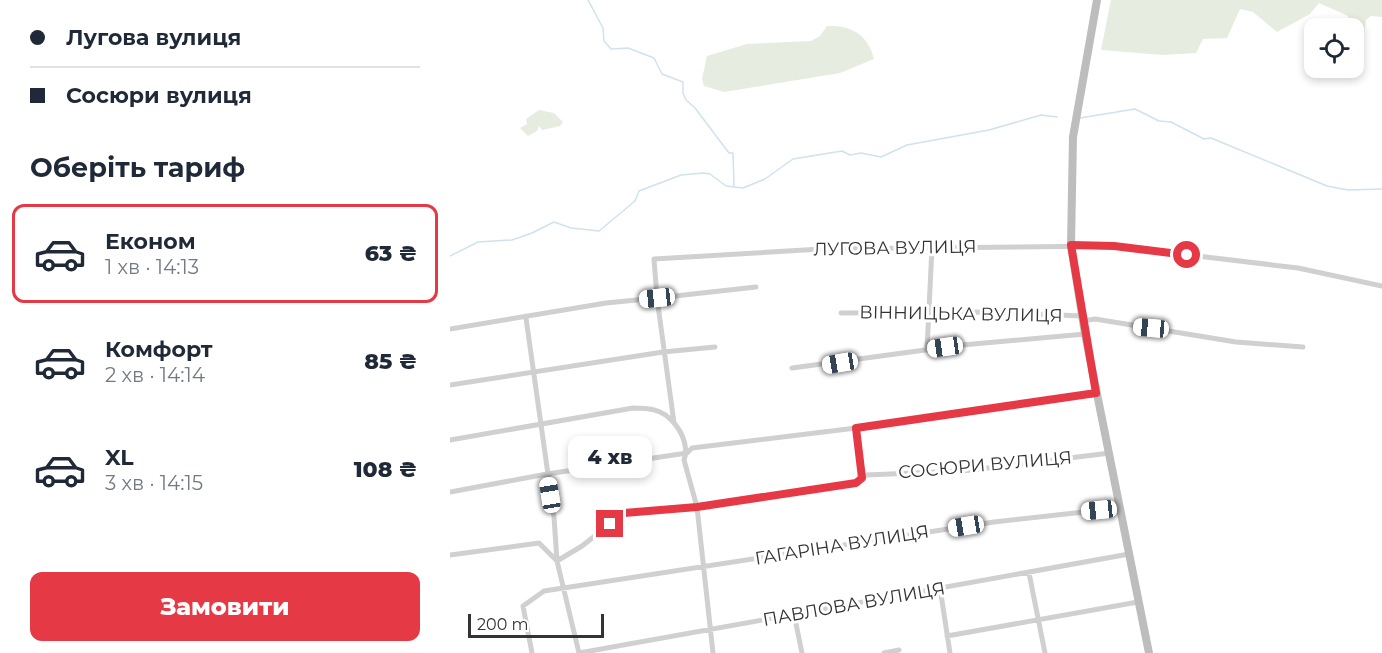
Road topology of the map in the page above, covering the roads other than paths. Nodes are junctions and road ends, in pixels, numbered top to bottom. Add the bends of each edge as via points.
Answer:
1 (1097, 0) edge
2 (1071, 245) junction
3 (932, 247) junction
4 (1382, 286) edge
5 (756, 287) dead end
6 (657, 298) junction
7 (929, 312) junction
8 (841, 313) dead end
9 (526, 318) junction
10 (1082, 318) junction
11 (450, 329) edge
12 (1085, 334) junction
13 (715, 347) dead end
14 (1303, 347) dead end
15 (927, 350) junction
16 (663, 352) junction
17 (792, 368) dead end
18 (533, 373) junction
19 (450, 385) edge
20 (1096, 393) junction
21 (674, 423) junction
22 (539, 424) junction
23 (856, 428) junction
24 (450, 440) edge
25 (687, 453) junction
26 (1110, 453) junction
27 (547, 474) junction
28 (862, 478) junction
29 (450, 492) edge
30 (697, 507) junction
31 (1120, 508) junction
32 (1129, 554) junction
33 (450, 555) edge
34 (557, 561) junction
35 (705, 565) junction
36 (1029, 573) junction
37 (564, 587) junction
38 (940, 588) junction
39 (1138, 602) junction
40 (794, 614) junction
41 (1039, 619) junction
42 (712, 631) junction
43 (947, 636) junction
44 (899, 650) dead end
45 (532, 653) edge
46 (579, 653) edge
47 (713, 653) edge
48 (802, 653) edge
49 (884, 653) edge
50 (950, 653) edge
51 (1045, 653) edge
52 (1149, 653) edge

1 - 2 main road via 1073,137
2 - 3 street, ЛУГОВА ВУЛИЦЯ
2 - 4 street, ЛУГОВА ВУЛИЦЯ via 1114,246 1298,268
2 - 10 main road
3 - 6 street, ЛУГОВА ВУЛИЦЯ via 654,259
3 - 7 street
5 - 6 street
6 - 9 street
6 - 16 street
7 - 8 street, ВІННИЦЬКА ВУЛИЦЯ
7 - 10 street, ВІННИЦЬКА ВУЛИЦЯ
7 - 15 street
9 - 11 street
9 - 18 street
10 - 12 main road
10 - 14 street, ВІННИЦЬКА ВУЛИЦЯ via 1236,342
12 - 15 street
12 - 20 main road
13 - 16 street
15 - 17 street
16 - 18 street
16 - 21 street
18 - 19 street
18 - 22 street
20 - 23 street
20 - 26 main road
21 - 22 street via 666,414 650,408 633,408
21 - 25 street
22 - 24 street
22 - 27 street
23 - 25 street via 692,448
23 - 28 street
25 - 27 street
25 - 30 street via 684,460
26 - 28 street, СОСЮРИ ВУЛИЦЯ via 963,471
26 - 31 main road
27 - 29 street
27 - 34 street
28 - 30 street, СОСЮРИ ВУЛИЦЯ via 856,483
30 - 34 street, СОСЮРИ ВУЛИЦЯ via 624,513
30 - 35 street
31 - 32 main road
31 - 35 street, ГАГАРІНА ВУЛИЦЯ via 994,522
32 - 36 street, ПАВЛОВА ВУЛИЦЯ
32 - 39 main road
33 - 34 street via 539,543
34 - 37 street
35 - 37 street, ГАГАРІНА ВУЛИЦЯ
35 - 42 street
36 - 38 street, ПАВЛОВА ВУЛИЦЯ
36 - 41 street
37 - 45 street, ГАГАРІНА ВУЛИЦЯ via 544,591 523,606
37 - 46 street
38 - 40 street, ПАВЛОВА ВУЛИЦЯ
38 - 43 street
39 - 41 street
39 - 52 main road
40 - 42 street, ПАВЛОВА ВУЛИЦЯ
40 - 48 street
41 - 43 street
41 - 51 street
42 - 46 street, ПАВЛОВА ВУЛИЦЯ
42 - 47 street
43 - 50 street
44 - 49 street

